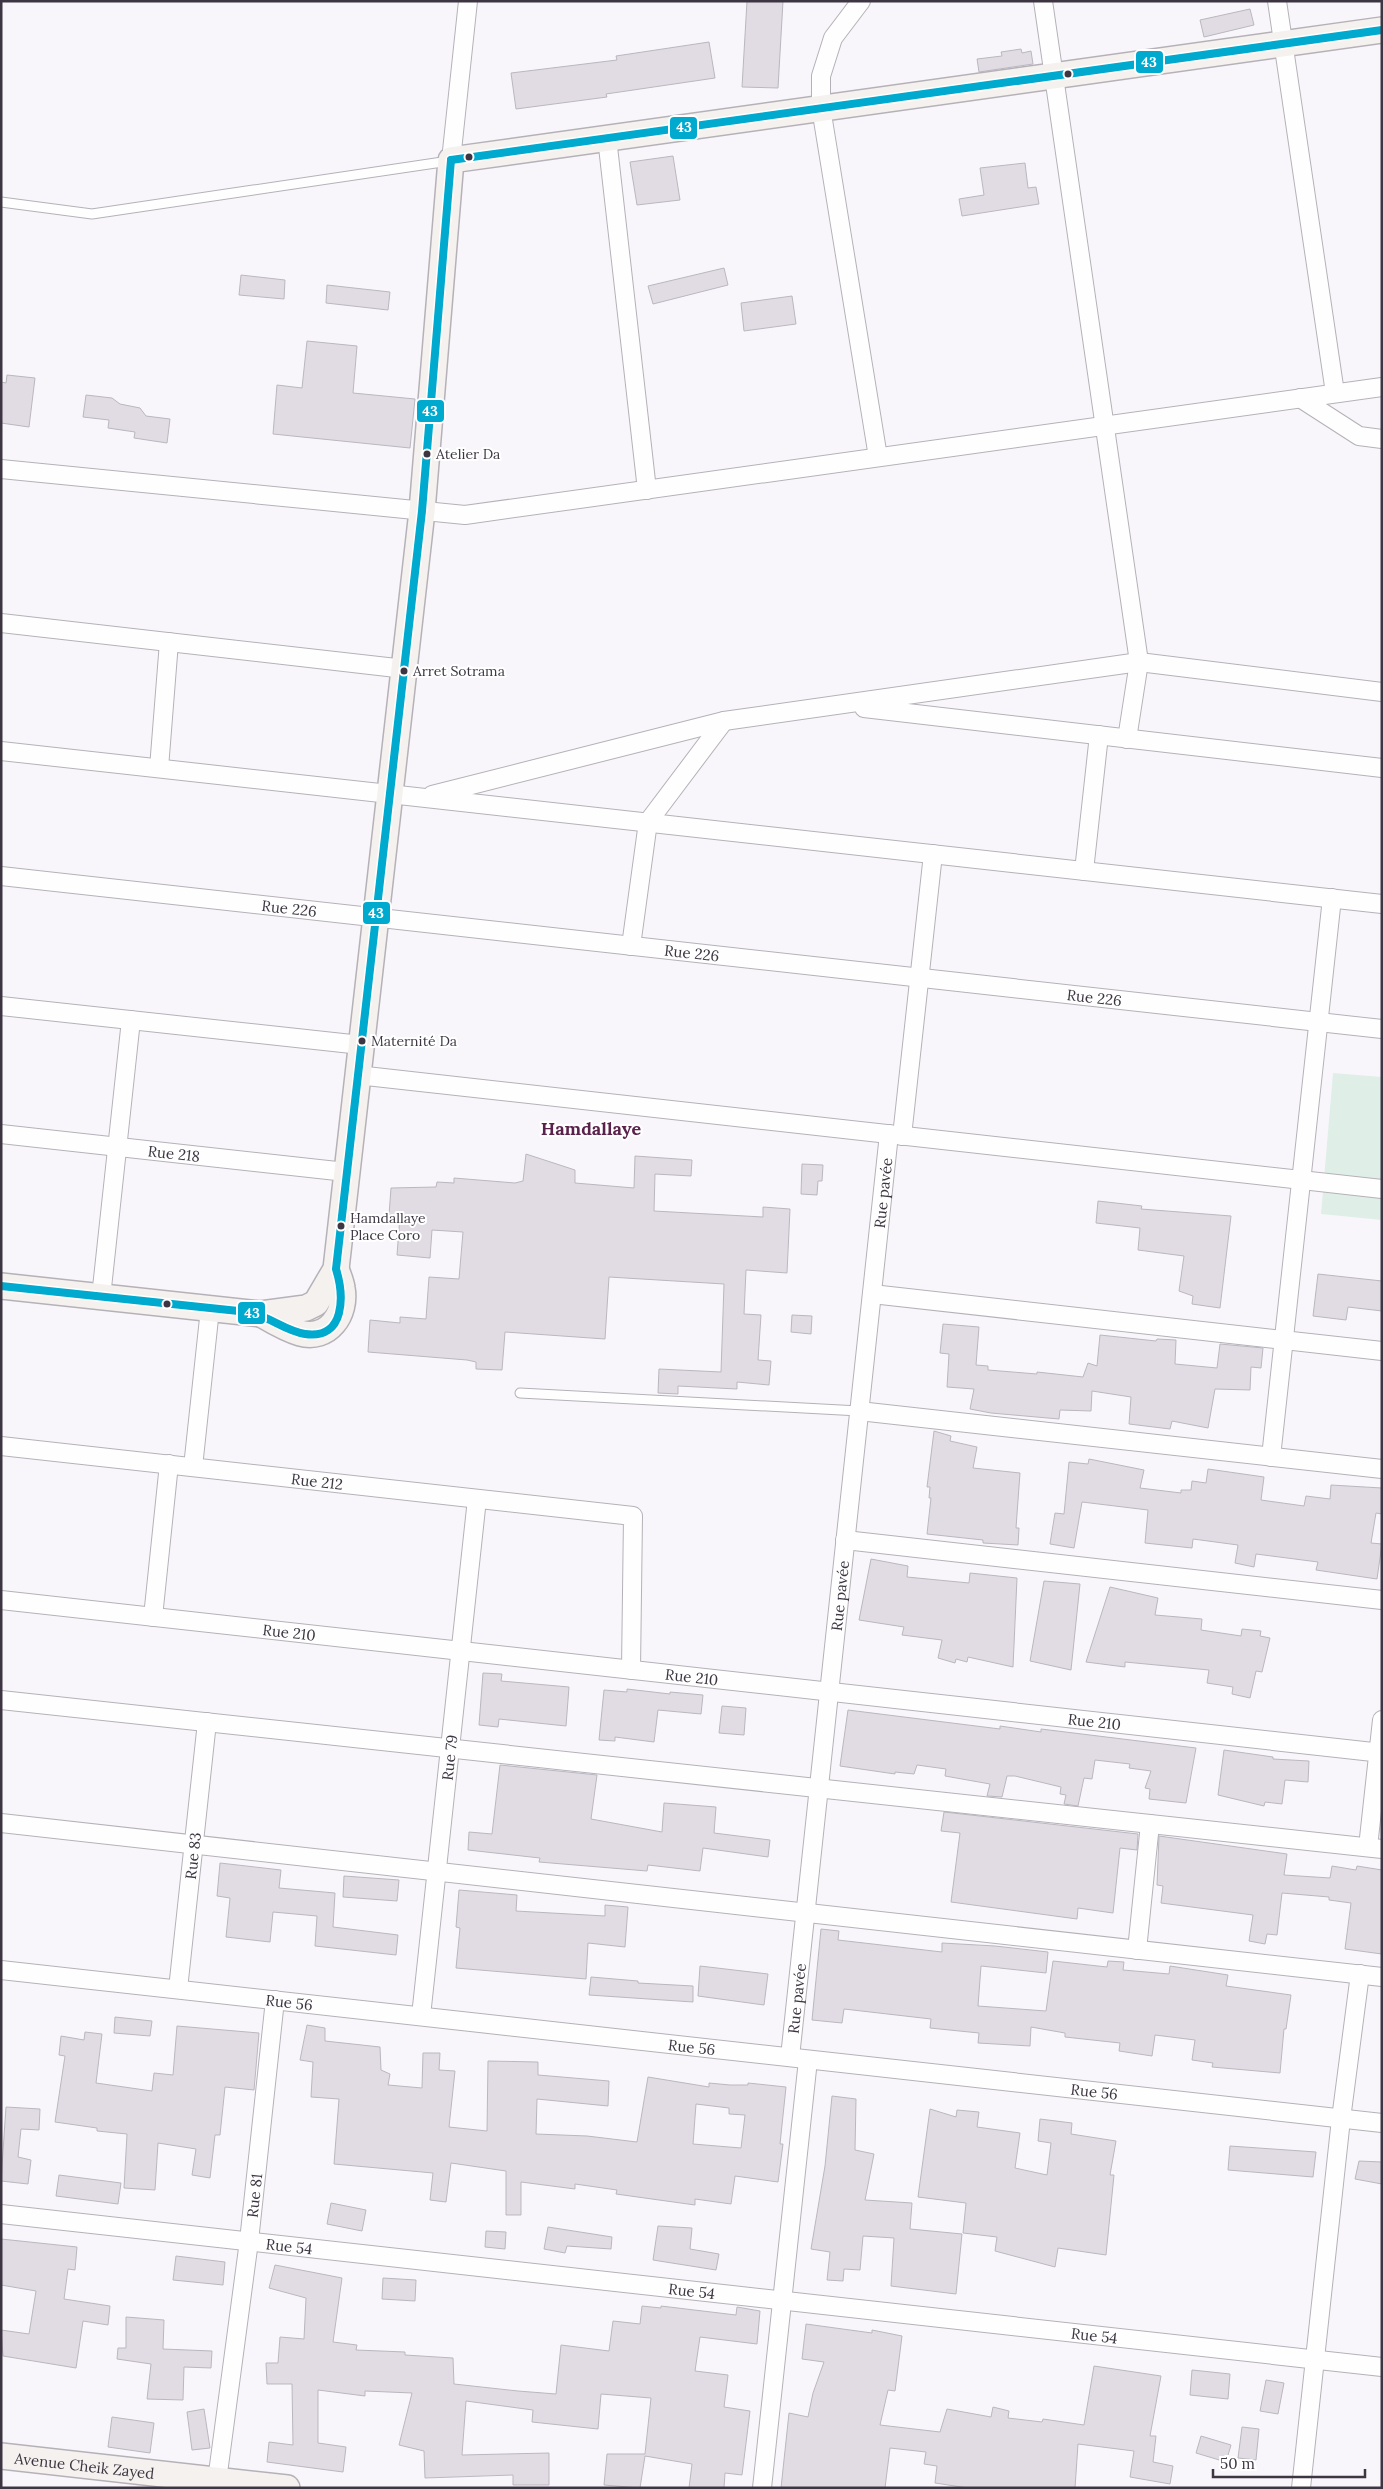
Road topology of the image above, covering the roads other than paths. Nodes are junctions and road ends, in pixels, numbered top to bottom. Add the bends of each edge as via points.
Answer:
1 (468, 1) edge
2 (861, 1) edge
3 (1043, 1) edge
4 (1277, 1) edge
5 (1382, 30) edge
6 (1284, 44) junction
7 (1053, 76) junction
8 (821, 108) junction
9 (607, 138) junction
10 (451, 160) junction
11 (1, 202) edge
12 (1382, 387) edge
13 (1334, 394) junction
14 (1300, 398) junction
15 (1104, 426) junction
16 (1382, 439) edge
17 (878, 458) junction
18 (1, 469) edge
19 (647, 490) junction
20 (422, 511) junction
21 (1, 623) edge
22 (169, 642) junction
23 (1138, 662) junction
24 (405, 668) junction
25 (1382, 692) edge
26 (839, 705) junction
27 (724, 721) junction
28 (1099, 735) junction
29 (1127, 739) junction
30 (1, 751) edge
31 (159, 768) junction
32 (1382, 768) edge
33 (390, 794) junction
34 (422, 797) junction
35 (648, 822) junction
36 (933, 854) junction
37 (1084, 871) junction
38 (1, 876) edge
39 (1332, 898) junction
40 (1382, 904) edge
41 (376, 918) junction
42 (631, 946) junction
43 (919, 978) junction
44 (1, 1006) edge
45 (130, 1020) junction
46 (1318, 1022) junction
47 (1382, 1029) edge
48 (361, 1045) junction
49 (357, 1075) junction
50 (1, 1134) edge
51 (896, 1135) junction
52 (117, 1147) junction
53 (346, 1172) junction
54 (1301, 1180) junction
55 (1382, 1189) edge
56 (1, 1286) edge
57 (872, 1294) junction
58 (101, 1297) junction
59 (210, 1309) junction
60 (1284, 1340) junction
61 (1382, 1351) edge
62 (520, 1394) dead end
63 (859, 1411) junction
64 (1, 1446) edge
65 (1271, 1457) junction
66 (169, 1464) junction
67 (193, 1467) junction
68 (1382, 1469) edge
69 (477, 1498) junction
70 (845, 1540) junction
71 (1, 1600) edge
72 (1382, 1600) edge
73 (153, 1616) junction
74 (461, 1651) junction
75 (631, 1670) junction
76 (829, 1692) junction
77 (1, 1700) edge
78 (1382, 1720) edge
79 (207, 1722) junction
80 (450, 1748) junction
81 (1380, 1753) edge
82 (819, 1788) junction
83 (1, 1824) edge
84 (1150, 1824) junction
85 (194, 1845) junction
86 (1375, 1848) edge
87 (437, 1872) junction
88 (805, 1913) junction
89 (1137, 1950) junction
90 (1, 1970) edge
91 (1360, 1974) junction
92 (1382, 1977) edge
93 (178, 1990) junction
94 (276, 2000) junction
95 (421, 2016) junction
96 (790, 2057) junction
97 (808, 2060) junction
98 (1341, 2118) junction
99 (1382, 2123) edge
100 (1, 2214) edge
101 (249, 2241) junction
102 (782, 2300) junction
103 (1315, 2359) junction
104 (1382, 2367) edge
105 (1, 2456) edge
106 (216, 2484) edge
107 (287, 2488) edge
108 (762, 2488) edge
109 (1301, 2488) edge

1 - 10 street
2 - 8 street via 833,38 821,76
3 - 7 street
4 - 6 street
5 - 6 street
6 - 7 street
6 - 13 street
7 - 8 street
7 - 15 street
8 - 9 street
8 - 17 street
9 - 10 street
9 - 19 street
10 - 11 lane via 92,214
10 - 20 street
12 - 13 street
13 - 14 street
14 - 15 street
14 - 16 street via 1359,436
15 - 17 street
15 - 23 street
17 - 19 street
18 - 20 street
19 - 20 street via 465,515
20 - 24 street
21 - 22 street
22 - 24 street
22 - 31 street
23 - 25 street
23 - 26 street
23 - 29 street
24 - 33 street
26 - 27 street
26 - 28 street
27 - 34 street
27 - 35 street
28 - 29 street
28 - 37 street
29 - 32 street
30 - 31 street
31 - 33 street
33 - 34 street
33 - 41 street
34 - 35 street
35 - 36 street
35 - 42 street
36 - 37 street
36 - 43 street, Rue pavée
37 - 39 street
38 - 41 street, Rue 226
39 - 40 street
39 - 46 street
41 - 42 street, Rue 226
41 - 48 street
42 - 43 street, Rue 226
43 - 46 street, Rue 226
43 - 51 street, Rue pavée
44 - 45 street
45 - 48 street
45 - 52 street
46 - 47 street, Rue 226
46 - 54 street
48 - 49 street
49 - 51 street
49 - 53 street
50 - 52 street, Rue 218
51 - 54 street
51 - 57 street, Rue pavée
52 - 53 street, Rue 218
52 - 58 street
53 - 59 street via 336,1269 316,1303 306,1308 261,1314
54 - 55 street
54 - 60 street
56 - 58 street
57 - 60 street
57 - 63 street, Rue pavée
58 - 59 street
59 - 67 street
60 - 61 street
60 - 65 street
62 - 63 lane
63 - 65 street
63 - 70 street, Rue pavée
64 - 66 street, Rue 212
65 - 68 street
66 - 67 street, Rue 212
66 - 73 street
67 - 69 street, Rue 212
69 - 74 street, Rue 79
69 - 75 street, Rue 212 via 633,1516
70 - 72 street
70 - 76 street, Rue pavée
71 - 73 street, Rue 210
73 - 74 street, Rue 210
74 - 75 street, Rue 210
74 - 80 street, Rue 79
75 - 76 street, Rue 210
76 - 81 street, Rue 210
76 - 82 street, Rue pavée
77 - 79 street
78 - 81 street
79 - 80 street
79 - 85 street, Rue 83
80 - 82 street
80 - 87 street, Rue 79
81 - 86 street
82 - 84 street
82 - 88 street, Rue pavée
83 - 85 street
84 - 86 street
84 - 89 street
85 - 87 street
85 - 93 street, Rue 83
87 - 88 street
87 - 95 street, Rue 79
88 - 89 street
88 - 96 street, Rue pavée
89 - 91 street
90 - 93 street, Rue 56
91 - 92 street
91 - 98 street
93 - 94 street, Rue 56
94 - 95 street, Rue 56
94 - 101 street, Rue 81
95 - 96 street, Rue 56
96 - 97 street, Rue 56
97 - 98 street, Rue 56
97 - 102 street
98 - 99 street, Rue 56
98 - 103 street
100 - 101 street, Rue 54
101 - 102 street, Rue 54
101 - 106 street, Rue 81
102 - 103 street, Rue 54
102 - 108 street
103 - 104 street, Rue 54
103 - 109 street
105 - 106 street, Avenue Cheik Zayed
106 - 107 street, Avenue Cheik Zayed

